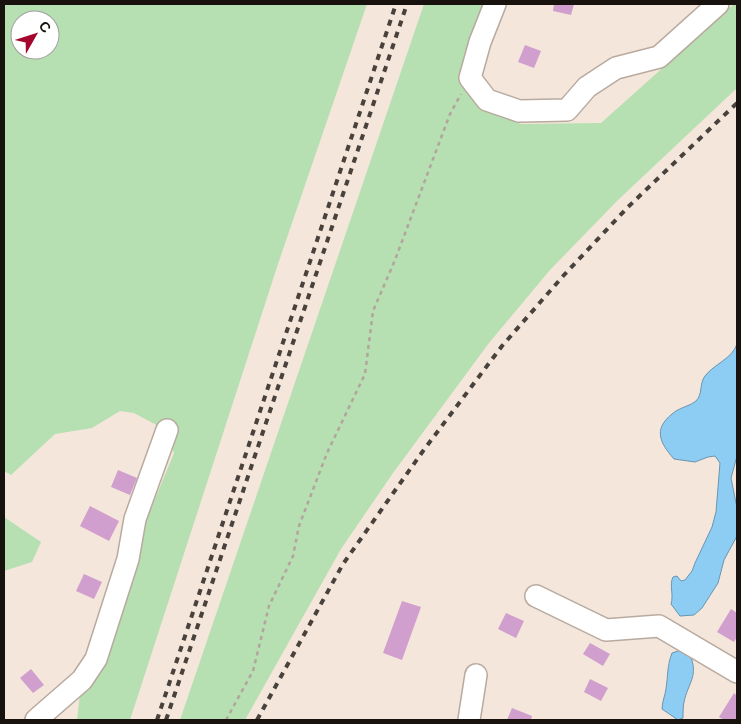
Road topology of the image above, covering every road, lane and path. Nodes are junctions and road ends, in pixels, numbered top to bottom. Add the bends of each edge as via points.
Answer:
1 (495, 4) edge
2 (718, 4) edge
3 (470, 78) junction
4 (168, 430) dead end
5 (536, 596) dead end
6 (737, 672) edge
7 (476, 675) dead end
8 (36, 720) edge
9 (226, 720) edge
10 (469, 720) edge

1 - 3 street
2 - 3 street via 659,57 616,68 587,87 566,110 519,111 487,100
3 - 9 path via 450,114 373,310 365,374 327,453 299,526 293,556 269,606 253,671
4 - 8 street via 135,519 128,559 96,659 82,680
5 - 6 street via 606,630 659,626
7 - 10 street

